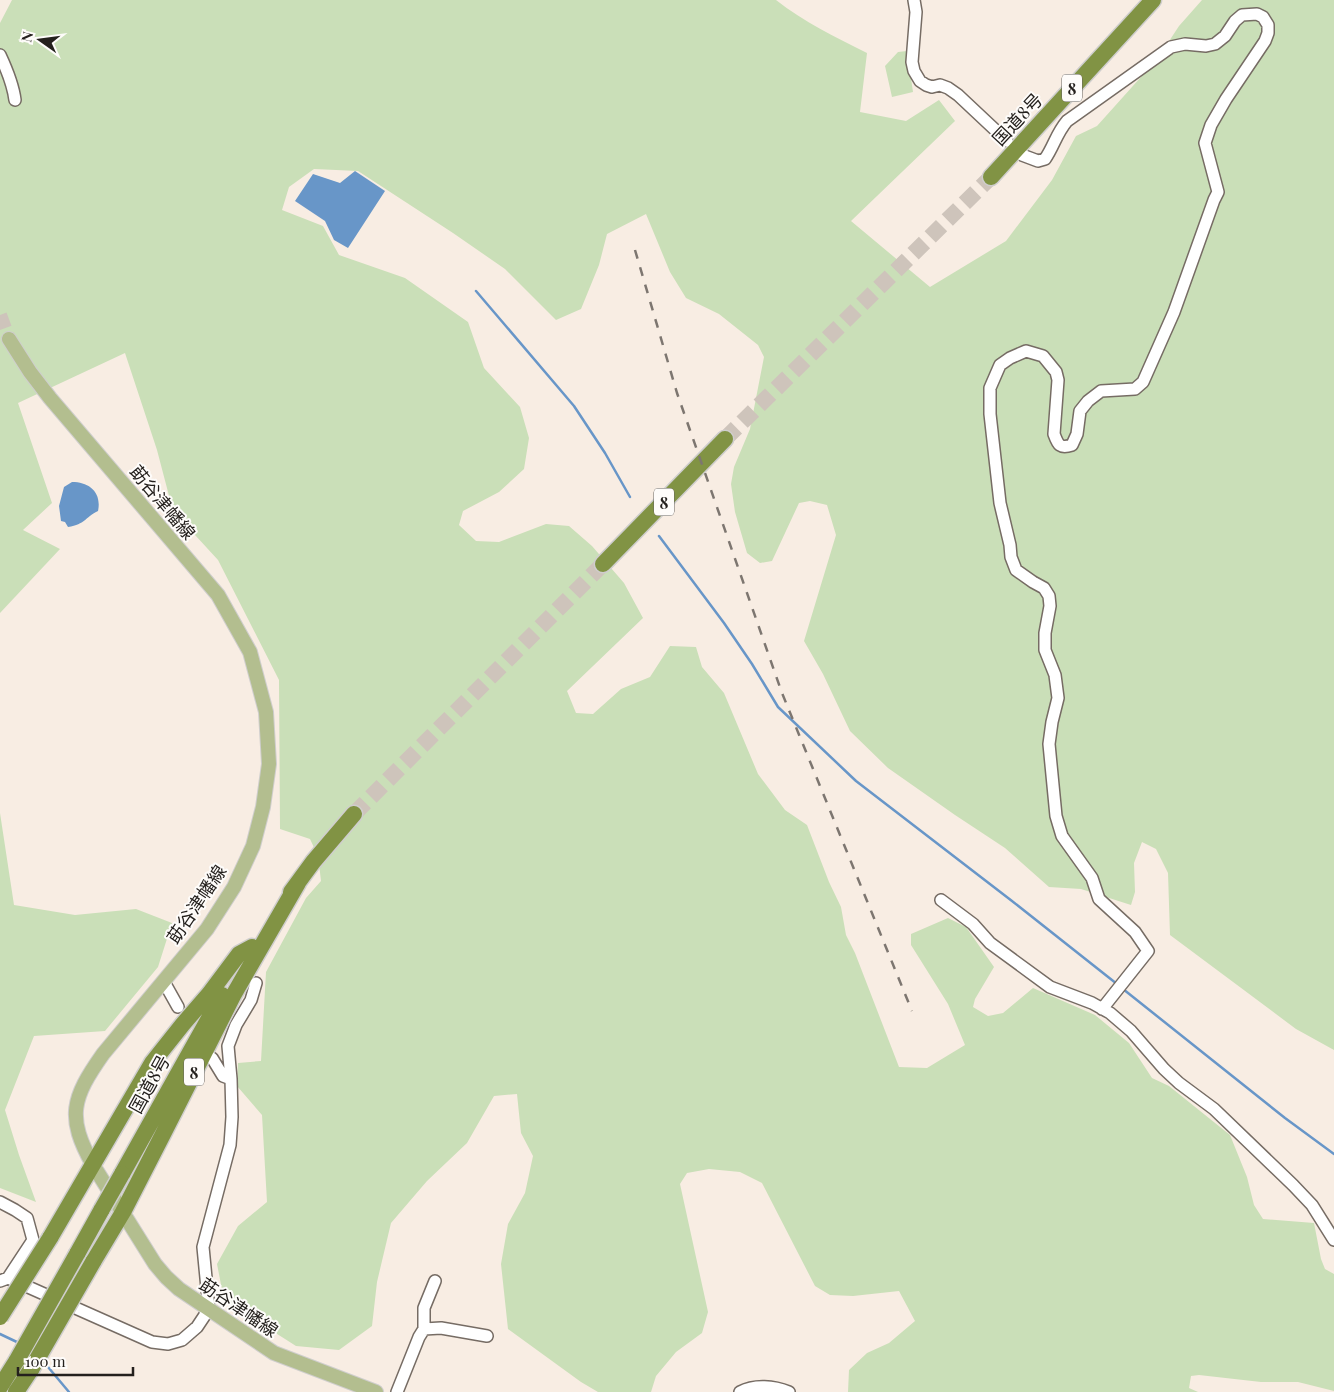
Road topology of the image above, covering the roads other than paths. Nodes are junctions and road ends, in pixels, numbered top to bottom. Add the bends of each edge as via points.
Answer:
1 (914, 0) edge
2 (1153, 0) edge
3 (0, 55) edge
4 (15, 100) dead end
5 (1007, 141) dead end
6 (1022, 155) dead end
7 (991, 177) tunnel mouth
8 (9, 339) tunnel mouth
9 (725, 439) tunnel mouth
10 (603, 564) tunnel mouth
11 (354, 814) tunnel mouth
12 (298, 883) junction
13 (941, 900) dead end
14 (252, 947) junction
15 (164, 982) junction
16 (256, 983) dead end
17 (178, 1007) dead end
18 (1102, 1009) junction
19 (212, 1058) dead end
20 (231, 1079) junction
21 (93, 1165) junction
22 (0, 1202) edge
23 (122, 1212) junction
24 (1334, 1240) edge
25 (4, 1280) edge
26 (435, 1280) dead end
27 (208, 1309) junction
28 (0, 1317) edge
29 (424, 1329) junction
30 (487, 1336) dead end
31 (0, 1387) edge
32 (16, 1392) edge
33 (376, 1392) edge
34 (397, 1392) edge
35 (740, 1392) edge
36 (789, 1392) edge

1 - 5 street via 912,62 920,81 932,87 948,88
2 - 7 highway, 国道8号 / 8
3 - 4 street via 10,77
6 - 18 street via 1045,160 1066,121 1171,47 1215,44 1242,15 1257,14 1268,25 1265,41 1211,125 1205,144 1218,192 1174,312 1143,382 1135,389 1101,390 1080,411 1077,434 1072,445 1066,447 1057,442 1054,434 1056,372 1043,356 1026,351 1010,358 1000,365 990,388 1000,503 1011,557 1016,570 1044,588 1049,596 1045,650 1055,675 1058,698 1049,744 1056,816 1062,836 1092,878 1099,899 1135,932 1148,951
8 - 15 main road, 莇谷津幡線 via 50,398 218,595 250,652 266,712 269,764 253,846 234,887 207,929
9 - 10 highway, 8
11 - 12 highway, 国道8号 / 8
12 - 14 highway, 国道8号 / 8
12 - 23 highway, 8 via 234,994
13 - 18 street via 973,924 990,944 1050,987
14 - 21 highway, 8 via 239,954 152,1063
14 - 31 highway, 国道8号 / 8, bridge
15 - 17 street
15 - 21 main road, 莇谷津幡線 via 102,1054 80,1092 75,1115
16 - 20 street via 228,1046
18 - 24 street via 1131,1031 1164,1069 1214,1109 1312,1204
19 - 20 street via 222,1076
20 - 27 street via 230,1145 203,1247
21 - 23 main road, 莇谷津幡線
21 - 28 highway, 8, bridge
22 - 25 street via 27,1218 33,1240
23 - 27 main road, 莇谷津幡線 via 166,1277
23 - 32 highway, 8, bridge
25 - 27 street via 152,1342 168,1344 182,1340 197,1327
26 - 29 street via 424,1308
27 - 33 main road, 莇谷津幡線 via 274,1353
29 - 30 street via 441,1328
29 - 34 street
35 - 36 street via 759,1387

